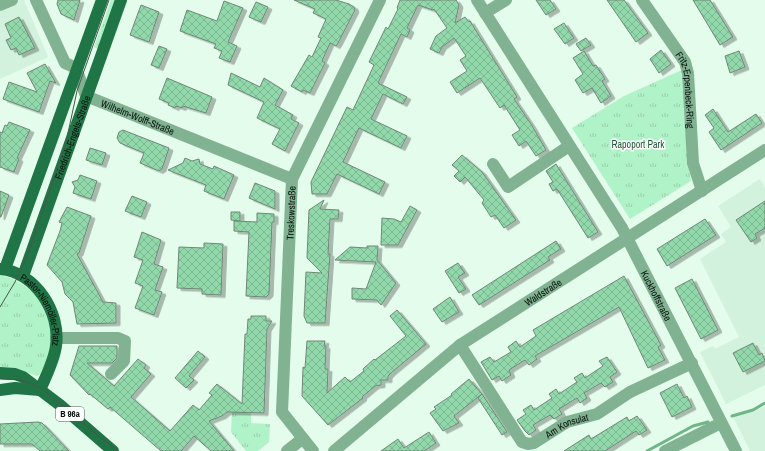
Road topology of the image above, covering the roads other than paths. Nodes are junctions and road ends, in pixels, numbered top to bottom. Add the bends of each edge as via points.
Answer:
1 (12, 0) edge
2 (36, 0) edge
3 (102, 0) edge
4 (121, 0) edge
5 (380, 0) edge
6 (477, 0) edge
7 (506, 0) edge
8 (642, 0) edge
9 (0, 5) edge
10 (485, 13) junction
11 (76, 68) junction
12 (86, 96) junction
13 (569, 146) junction
14 (765, 150) edge
15 (493, 164) dead end
16 (292, 179) junction
17 (702, 191) junction
18 (628, 238) junction
19 (3, 269) edge
20 (23, 276) junction
21 (56, 338) junction
22 (460, 345) junction
23 (692, 363) junction
24 (0, 373) edge
25 (111, 374) dead end
26 (0, 390) edge
27 (40, 390) junction
28 (721, 423) junction
29 (302, 439) junction
30 (113, 451) edge
31 (287, 451) edge
32 (313, 451) edge
33 (334, 451) edge
34 (665, 451) edge
35 (736, 451) edge

1 - 9 street
2 - 11 street via 65,63
3 - 11 main road, Friedrich-Engels-Straße
4 - 12 main road, Friedrich-Engels-Straße
5 - 16 street, Treskowstraße
6 - 10 street, Kuckhoffstraße
7 - 10 street
8 - 17 street, Fritz-Erpenbeck-Ring via 685,62 688,74 693,163
10 - 13 street, Kuckhoffstraße
11 - 12 street
11 - 19 main road, Friedrich-Engels-Straße
12 - 16 street, Wilhelm-Wolff-Straße
12 - 20 main road, Friedrich-Engels-Straße
13 - 15 street via 508,187
13 - 18 street, Kuckhoffstraße
14 - 17 street, Waldstraße
16 - 29 street, Treskowstraße via 282,412
17 - 18 street, Waldstraße
18 - 22 street, Waldstraße
18 - 23 street, Kuckhoffstraße
19 - 20 main road, Pastor-Niemöller-Platz
20 - 21 main road, Pastor-Niemöller-Platz via 48,303 55,322
21 - 25 street via 118,338 125,341 124,361
21 - 27 main road, Pastor-Niemöller-Platz via 53,357
22 - 23 street, Am Konsulat via 522,442 528,444 534,443 567,422 597,414 630,392
22 - 33 street, Waldstraße
23 - 28 street, Kuckhoffstraße
24 - 27 main road via 18,374
26 - 27 main road
27 - 30 main road, B 96a via 60,404
28 - 34 street
28 - 35 street, Kuckhoffstraße
29 - 31 street
29 - 32 street

